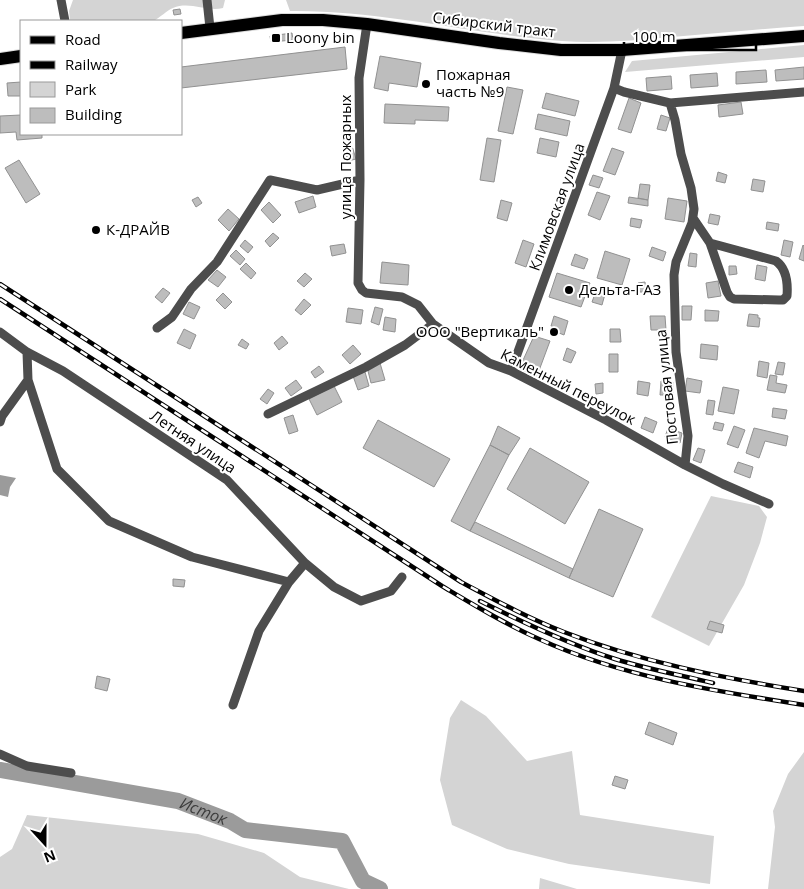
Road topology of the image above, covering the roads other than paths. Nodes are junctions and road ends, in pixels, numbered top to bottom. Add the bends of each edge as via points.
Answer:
1 (61, 0) edge
2 (206, 0) edge
3 (65, 20) edge
4 (367, 24) junction
5 (210, 28) junction
6 (182, 33) edge
7 (804, 36) edge
8 (622, 50) junction
9 (20, 56) edge
10 (0, 59) edge
11 (614, 88) junction
12 (804, 92) edge
13 (670, 103) junction
14 (360, 180) junction
15 (693, 218) junction
16 (710, 243) junction
17 (362, 290) joint
18 (432, 324) junction
19 (157, 328) dead end
20 (0, 332) edge
21 (27, 352) junction
22 (511, 371) junction
23 (28, 380) junction
24 (268, 414) dead end
25 (0, 422) edge
26 (685, 465) junction
27 (769, 504) dead end
28 (305, 564) junction
29 (402, 577) dead end
30 (289, 582) junction
31 (233, 705) dead end
32 (0, 754) edge
33 (71, 773) dead end

1 - 3 street
2 - 5 street
4 - 5 main road, Сибирский тракт via 282,20
4 - 8 main road, Сибирский тракт via 552,49
4 - 14 street, улица Пожарных via 360,78
5 - 6 main road, Сибирский тракт
7 - 8 main road, Сибирский тракт
8 - 11 street, Климовская улица
9 - 10 main road
11 - 13 street
11 - 22 street, Климовская улица
12 - 13 street
13 - 15 street, Постовая улица via 691,188
14 - 17 street, улица Пожарных via 358,283
14 - 19 street via 317,190 270,180 217,262 190,289 172,317
15 - 16 street
15 - 26 street, Постовая улица via 674,275 676,352 688,436
16 - 16 street via 776,261 785,272 787,296 783,300 730,297
17 - 18 street, Каменный переулок via 402,297 418,305
18 - 22 street, Каменный переулок via 489,362
18 - 24 street via 406,345 374,363
20 - 21 street, Летняя улица
21 - 23 street
21 - 28 street, Летняя улица via 63,371 227,480
22 - 26 street, Каменный переулок
23 - 25 street
23 - 30 street via 58,469 109,521 192,557
26 - 27 street, Каменный переулок
28 - 29 street, Летняя улица via 334,587 360,601 391,591
28 - 30 street
30 - 31 street via 259,631
32 - 33 street via 27,766

